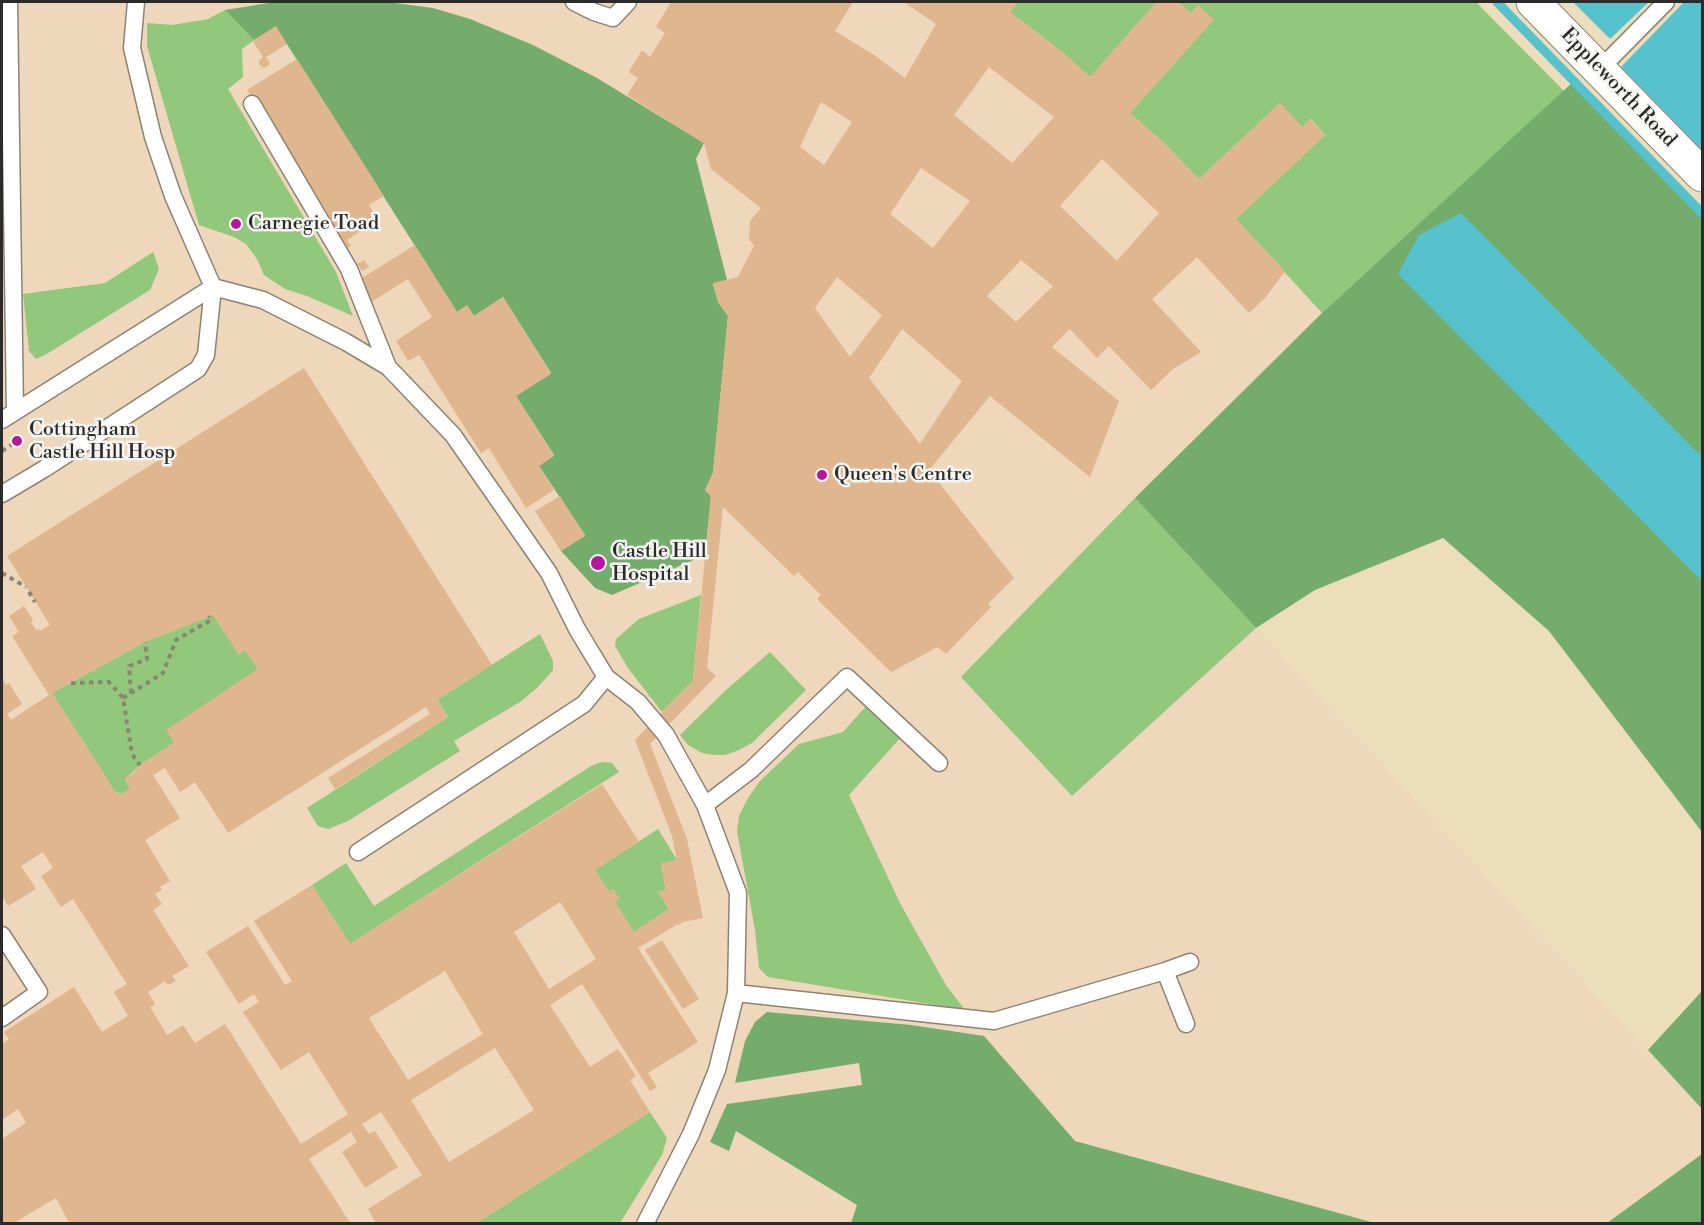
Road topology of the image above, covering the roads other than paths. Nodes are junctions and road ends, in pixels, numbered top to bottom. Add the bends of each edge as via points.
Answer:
1 (9, 2) edge
2 (136, 2) edge
3 (574, 2) edge
4 (628, 2) edge
5 (1533, 2) edge
6 (1666, 2) edge
7 (1599, 69) junction
8 (252, 105) dead end
9 (1702, 175) edge
10 (213, 287) junction
11 (388, 367) junction
12 (8, 415) edge
13 (2, 494) edge
14 (606, 677) junction
15 (939, 763) dead end
16 (705, 805) junction
17 (358, 852) dead end
18 (2, 935) edge
19 (1190, 962) dead end
20 (1165, 971) junction
21 (736, 993) junction
22 (2, 1018) edge
23 (1186, 1024) dead end
24 (645, 1224) edge

1 - 12 lane
2 - 10 lane via 132,48 153,137 173,196
3 - 4 lane via 614,18
5 - 7 street, Eppleworth Road
6 - 7 lane
7 - 9 street, Eppleworth Road
8 - 11 lane via 349,269
10 - 11 lane via 263,300
10 - 12 lane
10 - 13 lane via 206,355 198,369
11 - 14 lane via 460,444 549,573
14 - 16 lane via 639,702 666,735
14 - 17 lane via 584,704
15 - 16 lane via 847,677 751,770
16 - 21 lane via 738,893
18 - 22 lane via 39,992
19 - 20 lane
20 - 21 lane via 994,1021
20 - 23 lane
21 - 24 lane via 717,1070 691,1134

